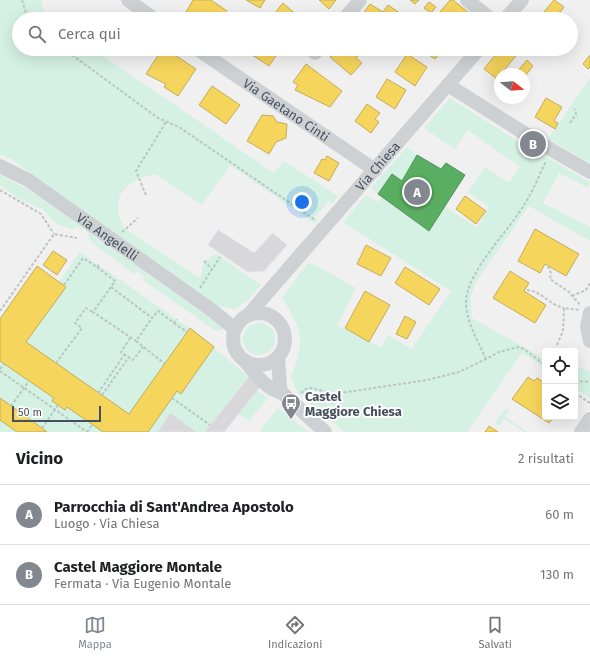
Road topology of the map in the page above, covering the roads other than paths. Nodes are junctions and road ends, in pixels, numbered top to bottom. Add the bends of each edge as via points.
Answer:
1 (128, 0) edge
2 (360, 0) edge
3 (467, 0) edge
4 (522, 0) edge
5 (144, 12) edge
6 (350, 12) edge
7 (482, 12) edge
8 (511, 12) edge
9 (208, 56) edge
10 (473, 56) edge
11 (448, 85) junction
12 (0, 166) edge
13 (375, 170) junction
14 (590, 172) edge
15 (276, 283) junction
16 (583, 309) edge
17 (273, 316) junction
18 (242, 321) junction
19 (590, 341) edge
20 (278, 357) junction
21 (245, 361) junction
22 (282, 394) junction
23 (590, 419) edge
24 (325, 432) edge
25 (582, 432) edge

1 - 5 street
2 - 6 street
3 - 7 street
4 - 8 street
9 - 13 street, Via Gaetano Cinti
10 - 11 street, Via Chiesa
11 - 13 street, Via Chiesa
11 - 14 street
12 - 18 street, Via Angelelli via 28,180 213,311
13 - 15 street, Via Chiesa
15 - 17 street via 272,299
15 - 18 street, Via Chiesa
16 - 19 street
17 - 18 street via 261,313
17 - 20 street via 279,321 285,335 283,351
18 - 21 street via 233,340 236,352
20 - 21 street via 262,365
20 - 22 street
21 - 22 street via 256,375
22 - 24 street
23 - 25 street

